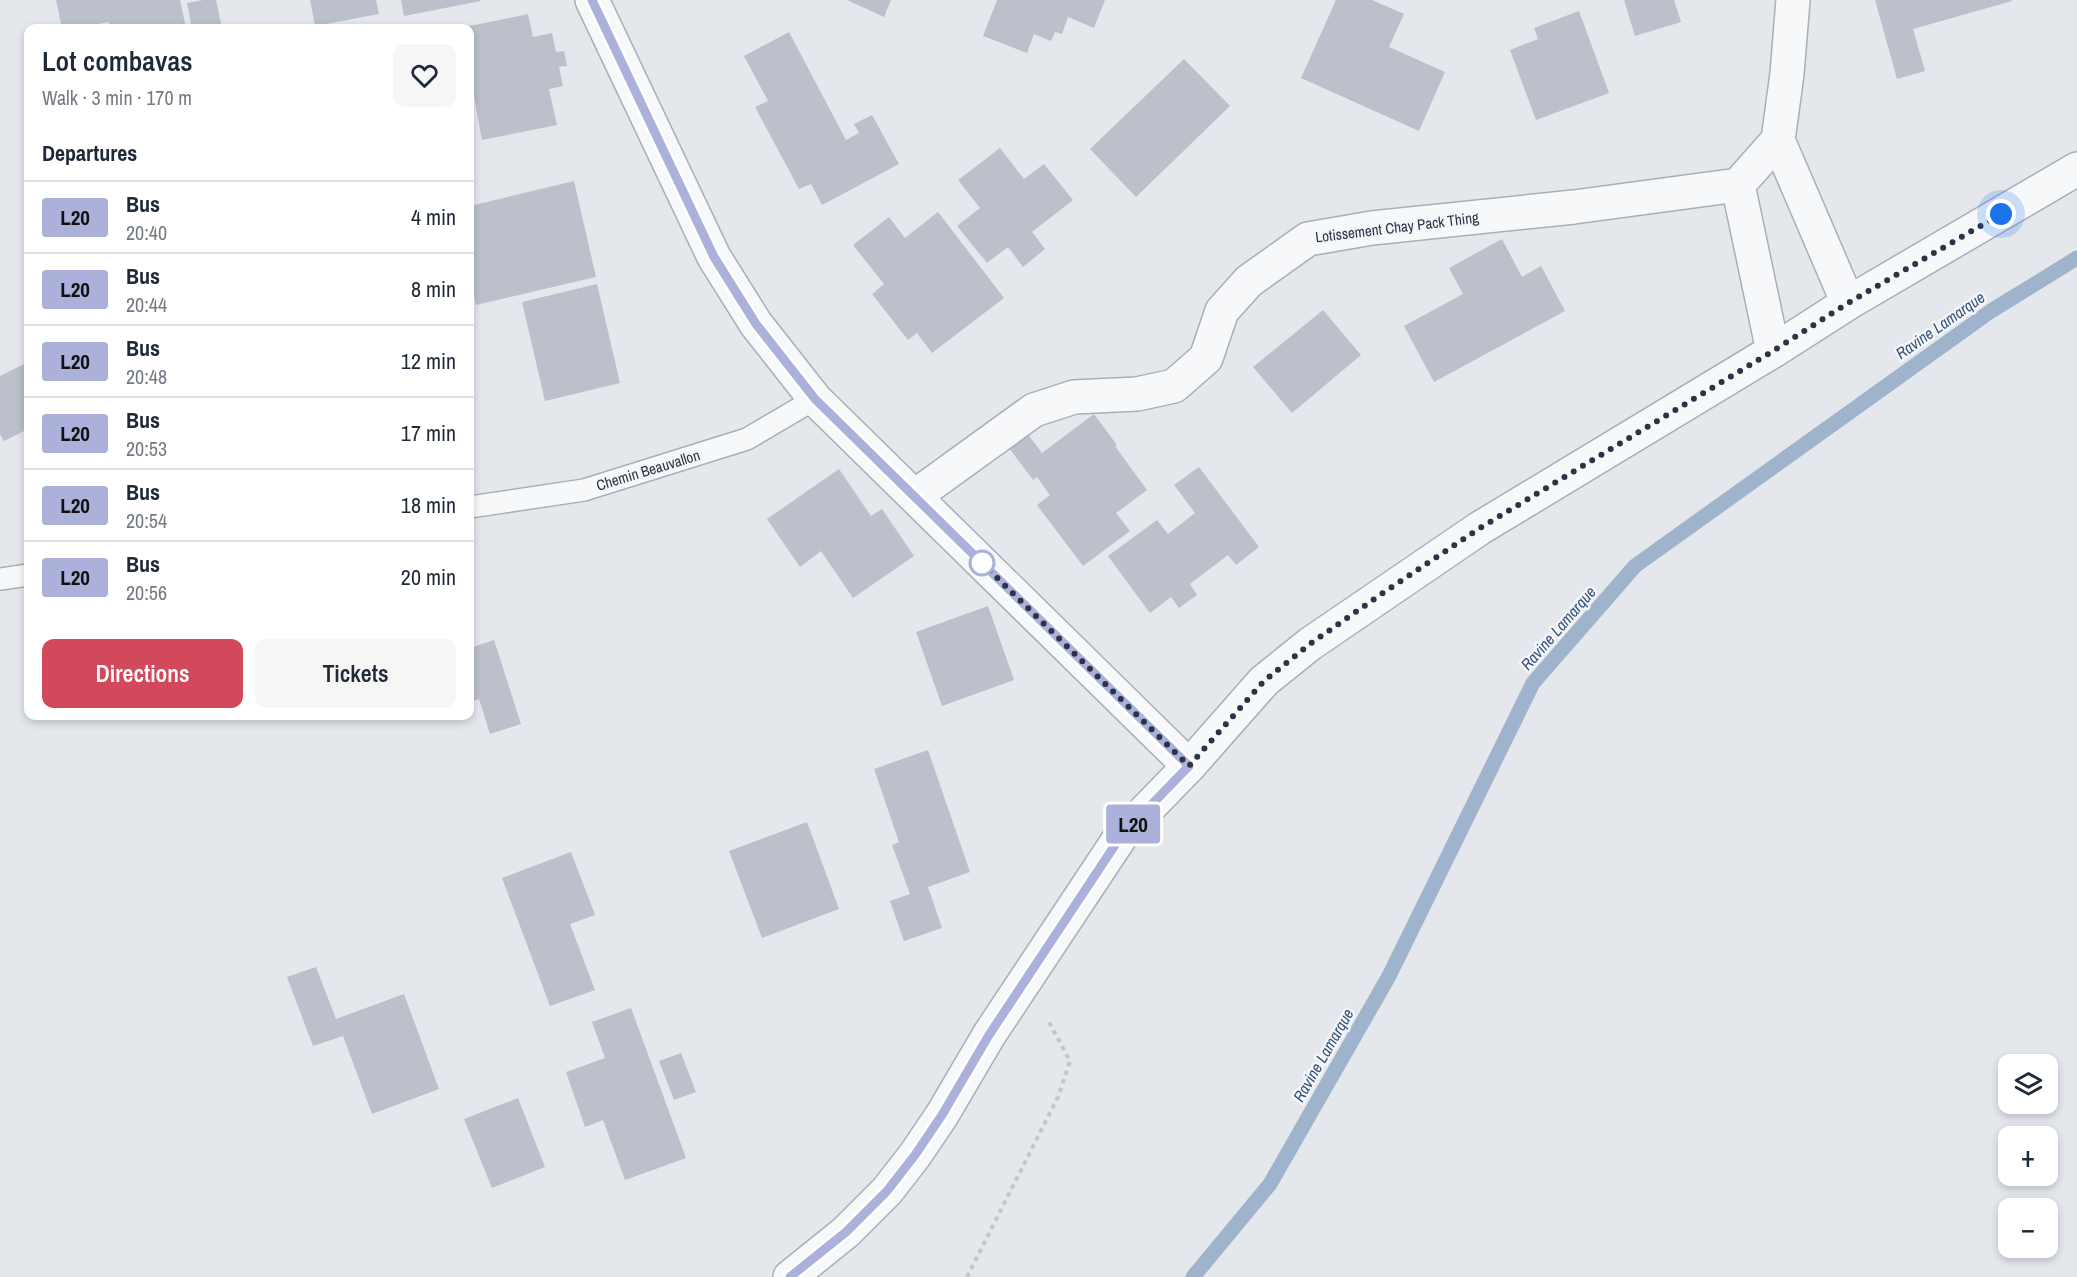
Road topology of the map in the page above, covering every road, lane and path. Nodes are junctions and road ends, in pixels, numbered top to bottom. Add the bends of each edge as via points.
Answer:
1 (592, 0) edge
2 (1793, 0) edge
3 (1778, 140) junction
4 (2077, 169) edge
5 (1738, 185) junction
6 (1848, 303) junction
7 (1773, 351) junction
8 (815, 399) junction
9 (915, 496) junction
10 (474, 506) edge
11 (24, 576) edge
12 (0, 579) edge
13 (1189, 766) junction
14 (1019, 992) junction
15 (790, 1277) edge
16 (967, 1277) edge

1 - 8 street via 714,257 756,324
2 - 3 street
3 - 5 street
3 - 6 street
4 - 6 street
5 - 7 street
5 - 9 street, Lotissement Chay Pack Thing via 1308,239 1249,281 1222,311 1206,358 1174,386 1137,394 1074,397 1034,410
6 - 7 street
7 - 13 street via 1480,528 1310,644 1264,681
8 - 9 street
8 - 10 lane, Chemin Beauvallon via 747,439 584,490
9 - 13 street
11 - 12 lane
13 - 14 street via 1121,836
14 - 15 street via 942,1115 887,1191 846,1232
14 - 16 path via 1048,1020 1070,1061 1058,1097

